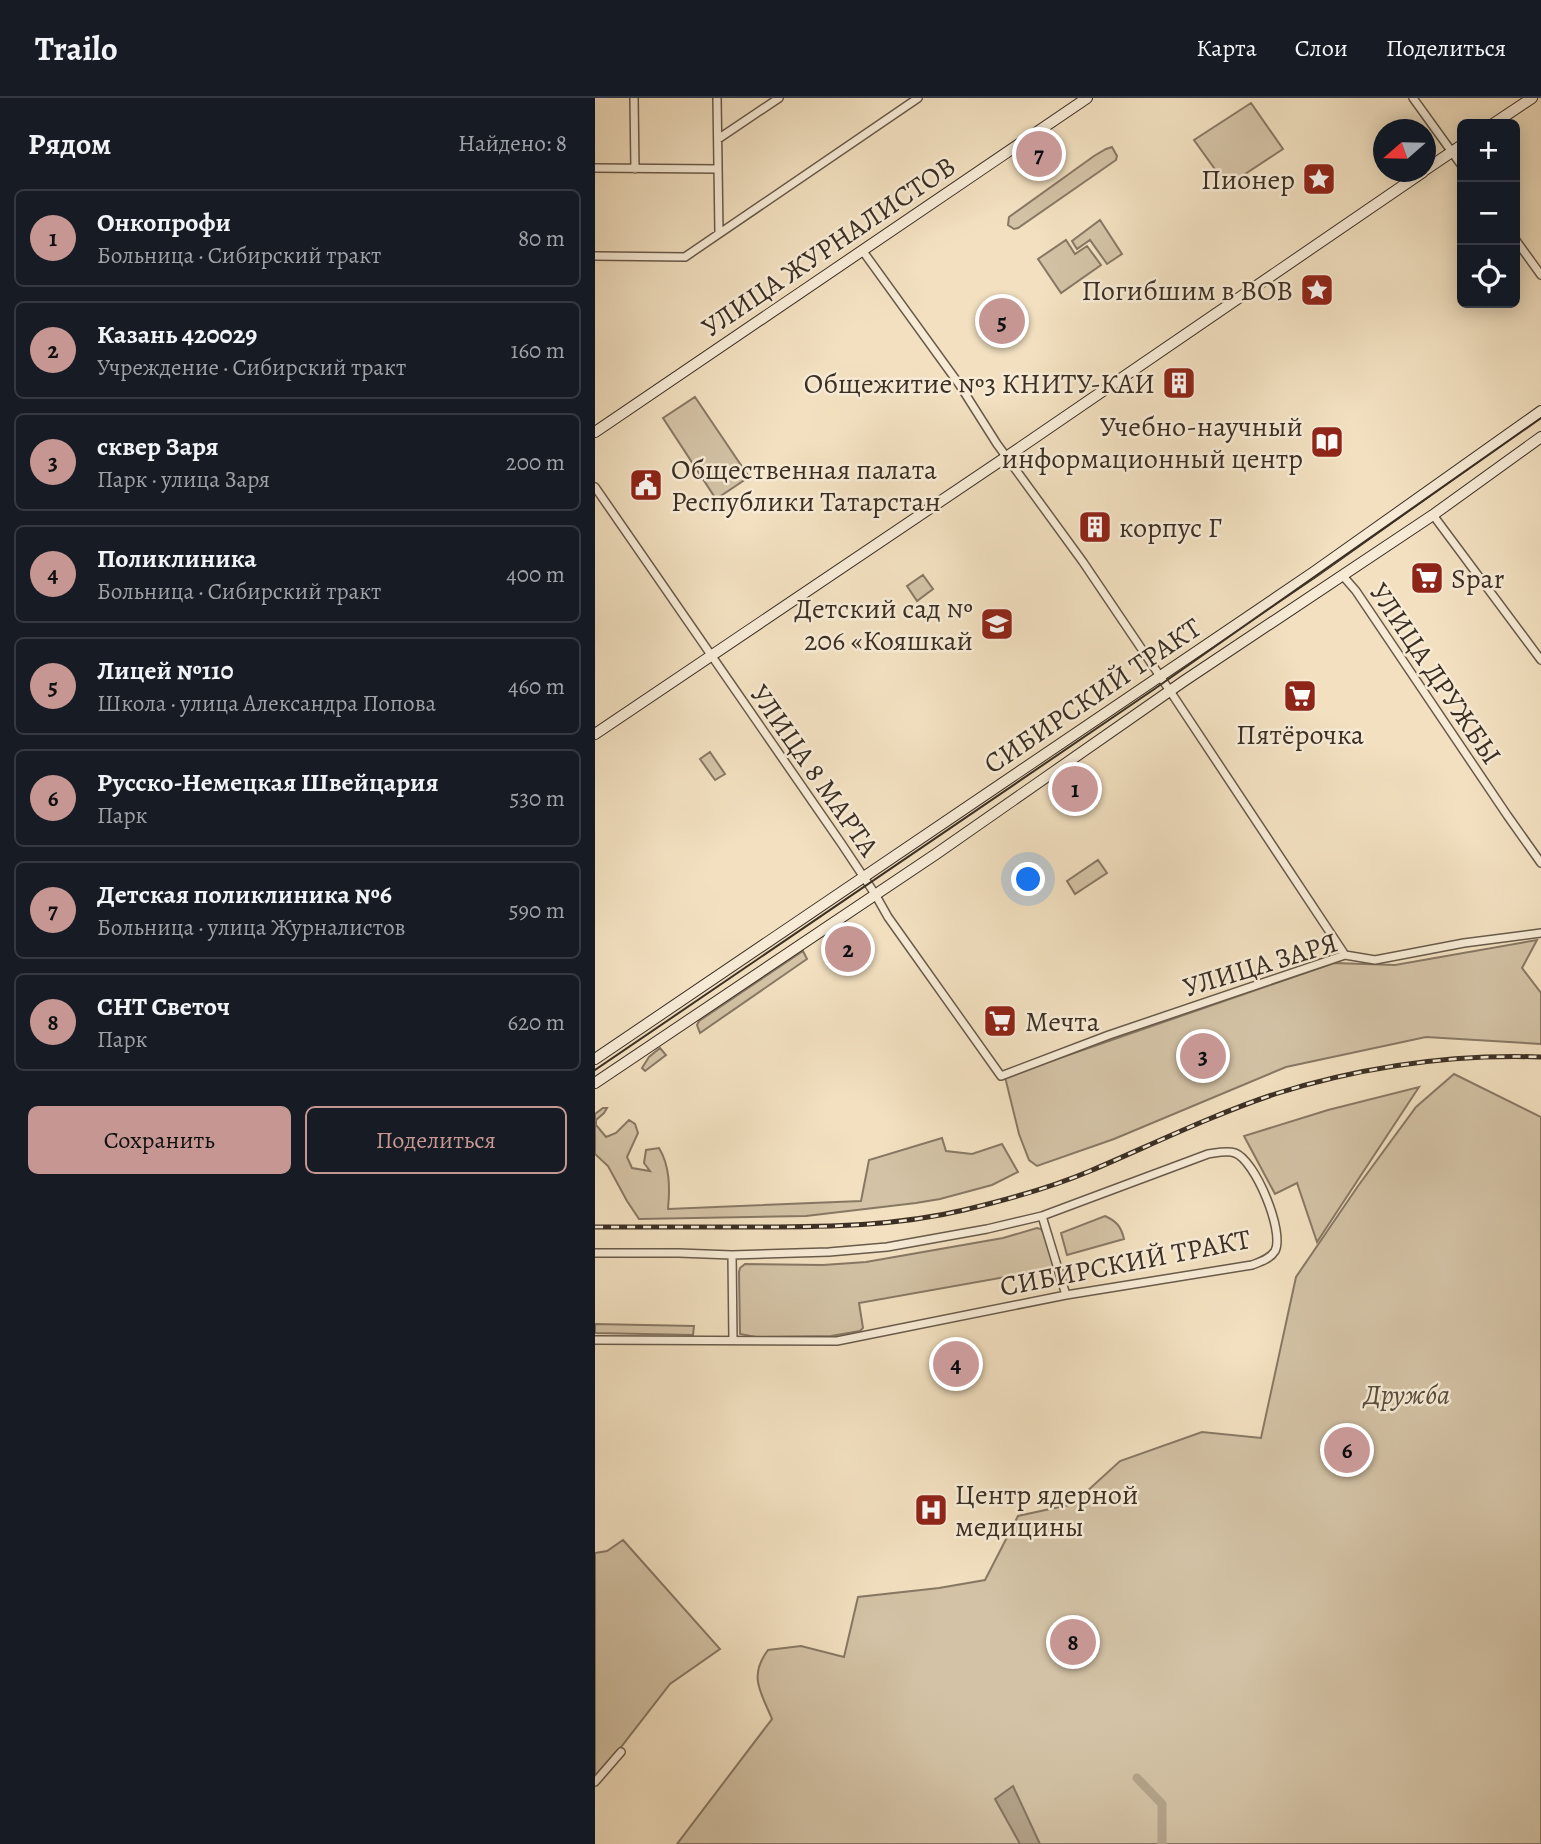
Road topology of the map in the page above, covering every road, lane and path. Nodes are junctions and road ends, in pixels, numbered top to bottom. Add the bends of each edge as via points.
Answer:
1 (633, 98) edge
2 (717, 98) edge
3 (779, 98) edge
4 (918, 98) edge
5 (1413, 98) edge
6 (1532, 98) edge
7 (1083, 99) edge
8 (1500, 119) edge
9 (718, 139) junction
10 (1457, 148) edge
11 (1452, 152) junction
12 (1457, 159) edge
13 (1436, 163) edge
14 (595, 168) edge
15 (635, 169) junction
16 (718, 169) junction
17 (1408, 182) edge
18 (719, 233) junction
19 (1519, 245) edge
20 (862, 250) junction
21 (595, 256) edge
22 (1541, 275) edge
23 (1541, 411) edge
24 (595, 432) edge
25 (1541, 437) edge
26 (1006, 457) junction
27 (595, 487) edge
28 (1433, 515) junction
29 (1343, 576) junction
30 (711, 656) junction
31 (1541, 660) edge
32 (1161, 677) junction
33 (1170, 691) junction
34 (595, 734) edge
35 (1541, 863) edge
36 (863, 876) junction
37 (875, 894) junction
38 (1541, 933) edge
39 (1345, 955) junction
40 (595, 1059) edge
41 (1001, 1076) joint
42 (595, 1083) edge
43 (1042, 1216) junction
44 (595, 1253) edge
45 (732, 1255) junction
46 (1066, 1295) junction
47 (595, 1340) edge
48 (733, 1340) junction
49 (621, 1752) dead end
50 (595, 1782) edge

1 - 15 street
2 - 9 street
3 - 9 street
4 - 18 street
5 - 11 street
6 - 8 main road
7 - 20 main road, УЛИЦА ЖУРНАЛИСТОВ
9 - 16 street
10 - 11 main road
11 - 12 street
11 - 13 main road
14 - 15 street
15 - 16 street
16 - 18 street
17 - 26 main road
18 - 21 street via 685,257
19 - 22 street
20 - 24 main road, УЛИЦА ЖУРНАЛИСТОВ
20 - 26 street
23 - 32 main road, СИБИРСКИЙ ТРАКТ
25 - 28 main road, СИБИРСКИЙ ТРАКТ
26 - 30 main road
26 - 32 street
27 - 30 street, УЛИЦА 8 МАРТА
28 - 29 main road, СИБИРСКИЙ ТРАКТ
28 - 31 street
29 - 33 main road, СИБИРСКИЙ ТРАКТ
29 - 35 street, УЛИЦА ДРУЖБЫ
30 - 34 main road
30 - 36 street, УЛИЦА 8 МАРТА
32 - 33 street
32 - 36 main road, СИБИРСКИЙ ТРАКТ
33 - 37 main road, СИБИРСКИЙ ТРАКТ
33 - 39 street
36 - 37 street, УЛИЦА 8 МАРТА
36 - 40 main road, СИБИРСКИЙ ТРАКТ
37 - 41 street, УЛИЦА 8 МАРТА
37 - 42 main road, СИБИРСКИЙ ТРАКТ
38 - 39 street, УЛИЦА ЗАРЯ via 1375,960
39 - 41 street, УЛИЦА ЗАРЯ
43 - 45 street, СИБИРСКИЙ ТРАКТ via 887,1247
43 - 46 street
43 - 46 street, СИБИРСКИЙ ТРАКТ via 1220,1152 1235,1153 1249,1164 1270,1206 1277,1243 1265,1260
44 - 45 street, СИБИРСКИЙ ТРАКТ
45 - 48 street
46 - 48 street, СИБИРСКИЙ ТРАКТ via 837,1341
47 - 48 street, СИБИРСКИЙ ТРАКТ
49 - 50 street

